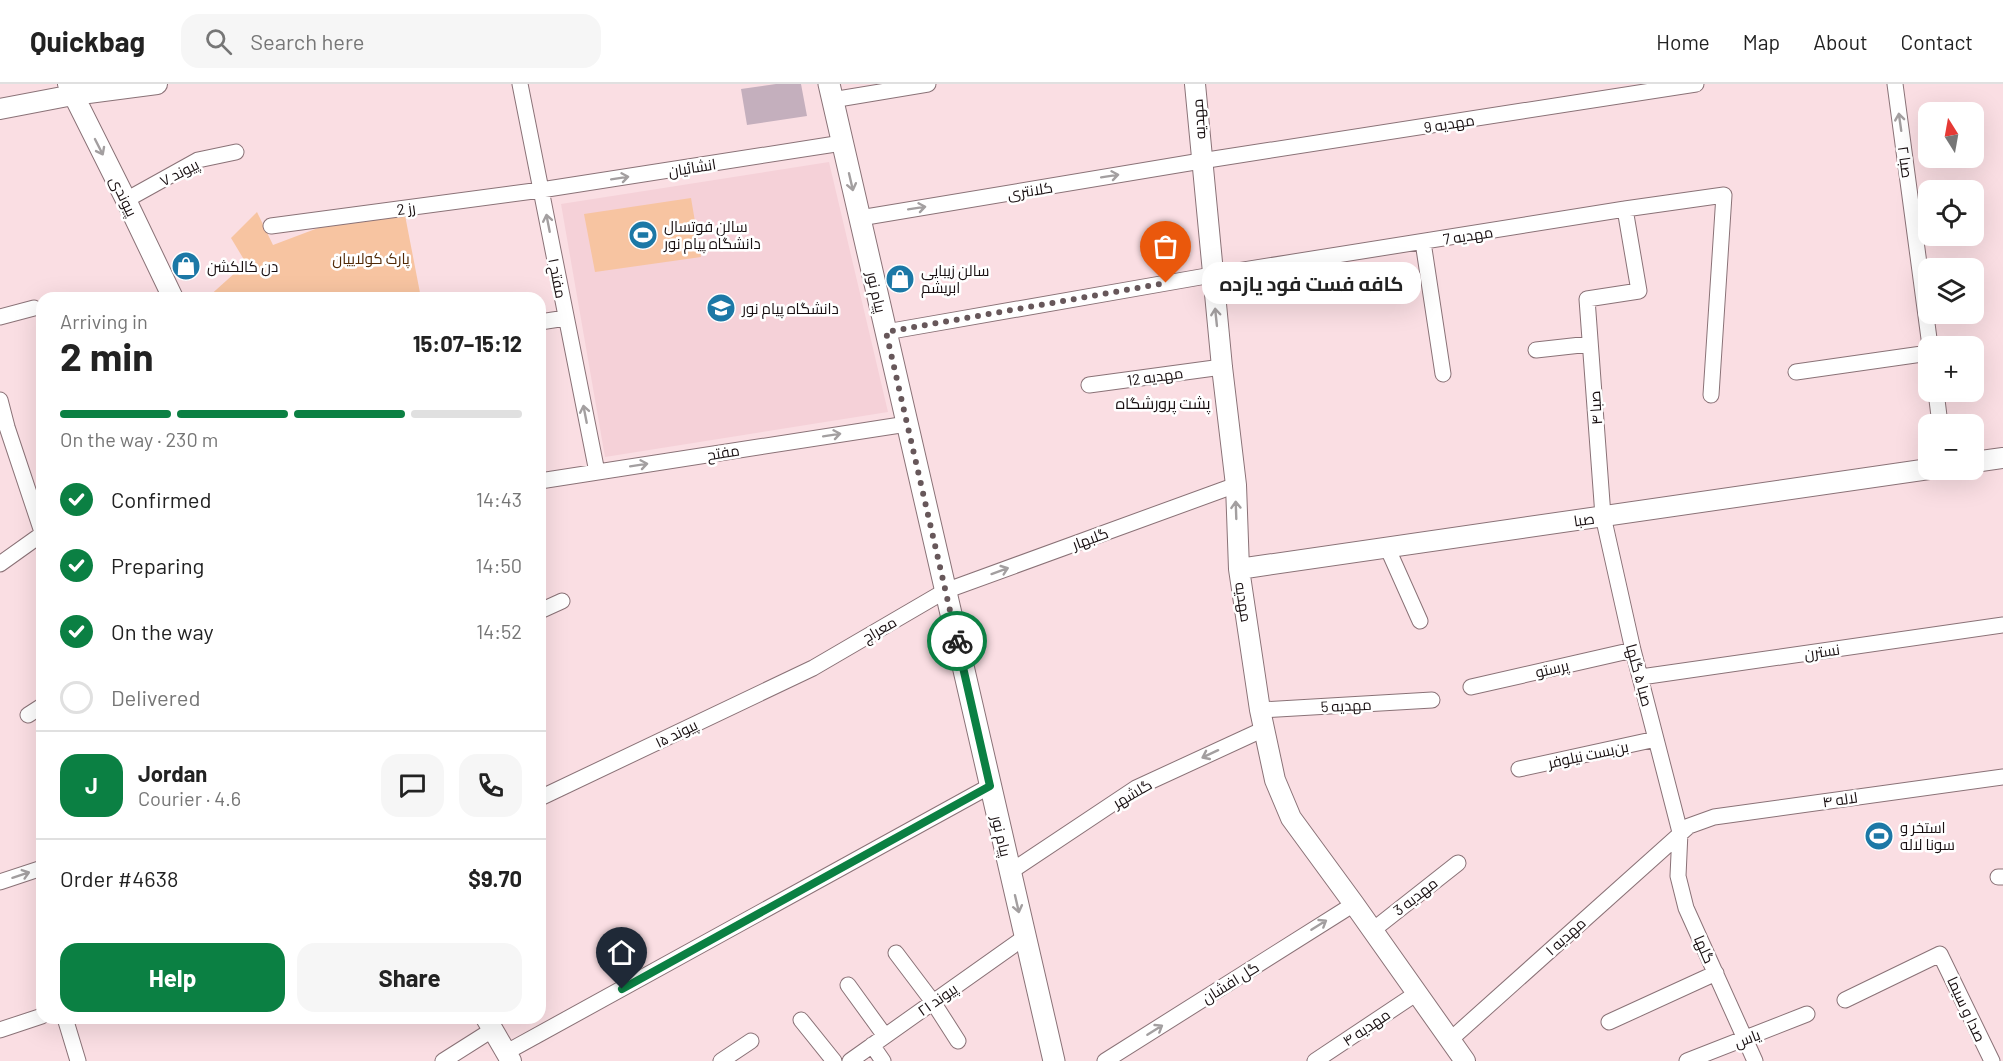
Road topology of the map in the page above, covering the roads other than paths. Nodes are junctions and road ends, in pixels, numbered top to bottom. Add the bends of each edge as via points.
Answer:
1 (55, 84) edge
2 (157, 84) edge
3 (520, 84) edge
4 (928, 84) edge
5 (1195, 84) edge
6 (1696, 84) edge
7 (1895, 84) edge
8 (70, 90) edge
9 (116, 90) junction
10 (830, 92) edge
11 (38, 103) junction
12 (0, 109) edge
13 (88, 125) junction
14 (842, 143) junction
15 (236, 152) dead end
16 (1201, 161) junction
17 (541, 190) junction
18 (126, 200) junction
19 (1625, 208) junction
20 (860, 218) junction
21 (271, 226) dead end
22 (1424, 242) junction
23 (1212, 275) junction
24 (170, 292) edge
25 (34, 308) dead end
26 (0, 317) edge
27 (566, 318) junction
28 (546, 321) edge
29 (886, 332) junction
30 (1929, 336) edge
31 (1590, 344) junction
32 (1536, 350) dead end
33 (1918, 355) edge
34 (1221, 368) junction
35 (1796, 372) dead end
36 (1443, 374) dead end
37 (1089, 385) dead end
38 (1711, 395) dead end
39 (0, 400) edge
40 (907, 424) junction
41 (3, 429) edge
42 (2003, 458) edge
43 (1984, 461) edge
44 (1918, 471) edge
45 (597, 472) junction
46 (546, 480) edge
47 (1236, 485) junction
48 (1603, 516) junction
49 (36, 517) edge
50 (36, 537) edge
51 (1387, 547) junction
52 (0, 564) edge
53 (1239, 569) junction
54 (945, 591) junction
55 (562, 601) dead end
56 (546, 608) edge
57 (1420, 621) dead end
58 (2003, 625) edge
59 (1633, 650) junction
60 (813, 668) joint
61 (1641, 677) junction
62 (1471, 687) dead end
63 (1432, 700) dead end
64 (36, 710) edge
65 (28, 715) dead end
66 (1262, 719) junction
67 (1656, 739) junction
68 (1519, 769) dead end
69 (2003, 777) edge
70 (990, 786) junction
71 (546, 795) edge
72 (1680, 832) junction
73 (1458, 863) dead end
74 (36, 870) edge
75 (1010, 872) junction
76 (0, 882) edge
77 (1354, 904) junction
78 (1372, 930) junction
79 (1025, 937) junction
80 (896, 953) dead end
81 (1716, 973) junction
82 (848, 985) dead end
83 (1417, 993) junction
84 (1845, 1000) dead end
85 (933, 1002) junction
86 (1808, 1014) dead end
87 (36, 1018) edge
88 (801, 1020) dead end
89 (1609, 1022) dead end
90 (67, 1024) edge
91 (489, 1024) edge
92 (0, 1030) edge
93 (1746, 1038) junction
94 (1450, 1040) junction
95 (751, 1041) dead end
96 (878, 1041) junction
97 (958, 1041) dead end
98 (508, 1057) edge
99 (78, 1061) edge
100 (444, 1061) edge
101 (721, 1061) edge
102 (834, 1061) edge
103 (850, 1061) edge
104 (884, 1061) edge
105 (1054, 1061) edge
106 (1105, 1061) edge
107 (1315, 1061) edge
108 (1465, 1061) edge
109 (1687, 1061) edge
110 (1755, 1061) edge
111 (1992, 1061) edge

1 - 11 street
2 - 9 street
3 - 17 street, مفتح ۱
4 - 10 street
5 - 16 street, مهدیه
6 - 16 street, مهدیه 9
30 -> 7 street, صبا ۲
8 - 9 street
8 - 11 street
8 - 13 street, پیوندی
9 - 13 street via 96,101
10 - 14 main road, پیام نور
11 - 12 street
11 - 13 street
13 -> 18 street, پیوندی
17 -> 14 street, انشائیان
14 -> 20 main road, پیام نور
15 - 18 street, پیوند ۷ via 198,160
20 -> 16 street, کلانتری
16 - 23 street, مهدیه
17 - 21 street, رز 2
27 -> 17 street, مفتح ۱
18 - 24 street, پیوندی
19 - 22 street, مهدیه 7
19 - 31 street, صبا ۴ via 1639,291 1587,299
19 - 38 street, مهدیه 7 via 1724,195
20 - 29 main road, پیام نور
22 - 23 street, مهدیه 7
22 - 36 street
23 - 29 street, مهدیه 7
34 -> 23 street, مهدیه
25 - 26 street
27 - 28 street
45 -> 27 street, مفتح ۱
29 - 40 main road, پیام نور
31 - 32 street
31 - 48 street, صبا ۴
33 - 35 street
34 - 37 street, مهدیه 12
34 - 47 street, مهدیه
39 - 41 street
45 -> 40 street, مفتح
40 - 54 main road, پیام نور
41 - 49 street
42 - 43 street
44 - 48 street, صبا
45 - 46 street, مفتح
53 -> 47 street, مهدیه
54 -> 47 street, گلبهار
48 - 51 street, صبا
48 - 59 street, صبا ۵ گلها
50 - 52 street
51 - 53 street, صبا
51 - 57 street
53 - 66 street, مهدیه
54 - 60 street, معراج
54 - 70 main road, پیام نور
55 - 56 street
58 - 61 street, نسترن
59 - 61 street, صبا ۵ گلها
59 - 62 street, پرستو
60 - 71 street, پیوند ۱۵
61 - 67 street, صبا ۵ گلها
63 - 66 street, مهدیه 5
64 - 65 street
66 -> 75 street, گلشهر via 1136,788
66 - 77 street, مهدیه via 1275,780 1291,818
67 - 68 street, بن‌بست نیلوفر
67 - 72 street, صبا ۵ گلها
69 - 72 street, لاله ۴ via 1714,816
70 - 75 main road, پیام نور
70 - 98 street
72 - 81 street, گلها via 1678,876 1686,908
72 - 94 street, مهدیه ۱
73 - 78 street, مهدیه 3
76 -> 74 street
75 -> 79 main road, پیام نور
77 - 78 street, مهدیه
106 -> 77 street, گل افشان
78 - 83 street, مهدیه
79 - 85 street, پیوند ۲۱
79 - 105 main road, پیام نور
80 - 85 street
81 - 89 street
81 - 93 street, گلها
82 - 96 street
83 - 94 street, مهدیه
83 - 107 street, مهدیه ۴
84 - 111 street, صدا و سیما via 1940,954
85 - 96 street, پیوند ۲۱
85 - 97 street
86 - 93 street, یاس
87 - 92 street
88 - 102 street
90 - 99 street
91 - 98 street
91 - 100 street
93 - 109 street, یاس
93 - 110 street, گلها
94 - 108 street, مهدیه
95 - 101 street
96 - 103 street, پیوند ۲۱
96 - 104 street

